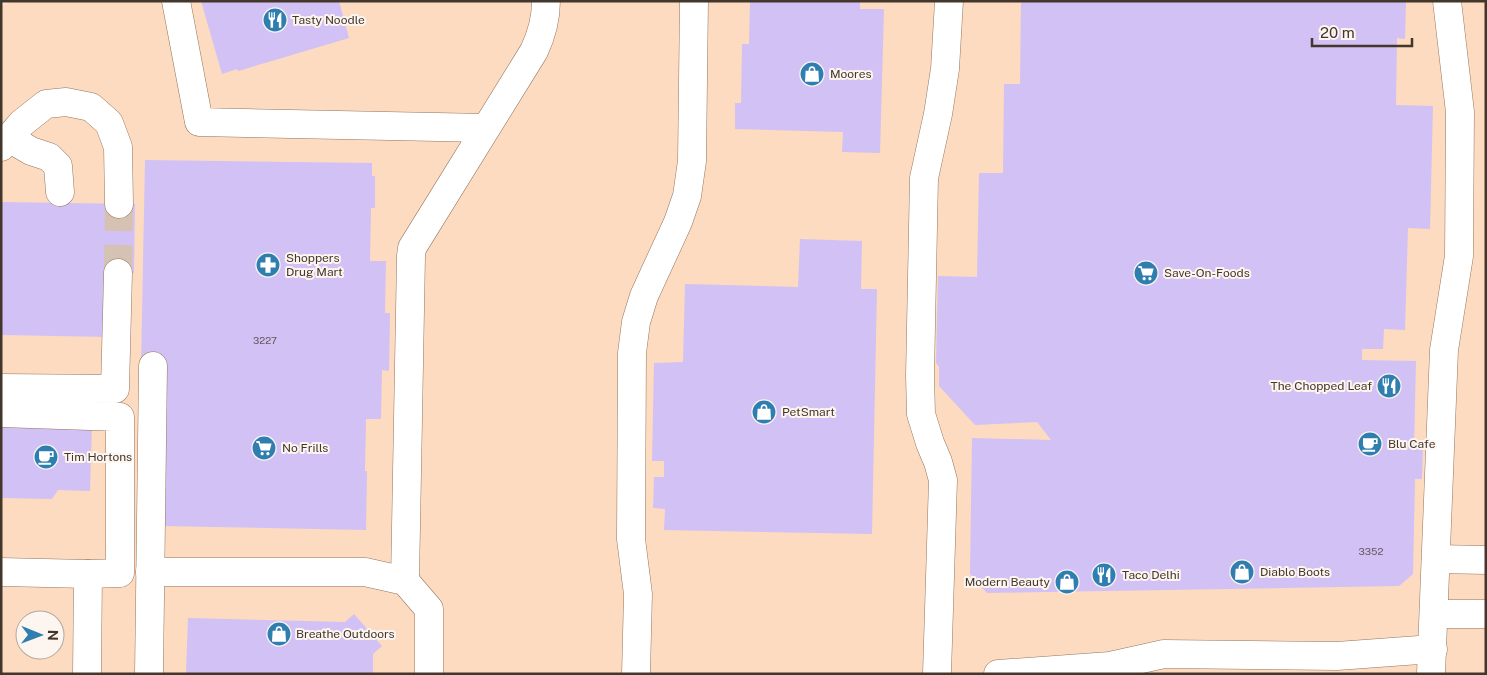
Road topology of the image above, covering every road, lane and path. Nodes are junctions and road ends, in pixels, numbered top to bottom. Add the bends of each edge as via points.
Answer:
1 (176, 1) edge
2 (546, 1) edge
3 (694, 1) edge
4 (948, 1) edge
5 (1447, 1) edge
6 (486, 128) junction
7 (5, 143) edge
8 (60, 192) dead end
9 (119, 204) tunnel mouth
10 (118, 273) tunnel mouth
11 (153, 366) dead end
12 (1, 388) edge
13 (1, 413) edge
14 (1436, 559) junction
15 (1486, 560) edge
16 (1, 572) edge
17 (150, 572) junction
18 (88, 574) junction
19 (405, 581) junction
20 (1434, 614) junction
21 (1486, 614) edge
22 (1432, 661) edge
23 (86, 674) edge
24 (149, 674) edge
25 (429, 674) edge
26 (636, 674) edge
27 (938, 674) edge
28 (998, 674) edge

1 - 6 lane via 198,122
2 - 6 lane via 540,37
3 - 26 lane via 692,161 687,196 644,296 632,353 631,539 638,594
4 - 27 lane via 945,69 924,178 920,376 921,414 942,480
5 - 14 lane via 1460,112 1458,256 1444,350
6 - 19 lane via 412,248
7 - 8 lane via 49,157 58,166
7 - 9 lane via 22,123 46,104 66,102 91,107 109,123 118,147
10 - 12 lane via 115,389
11 - 17 lane
13 - 18 lane via 120,417 120,573
14 - 15 lane
14 - 20 lane
16 - 18 lane
17 - 19 lane via 364,572
17 - 24 lane
18 - 23 lane
19 - 25 lane via 429,609
20 - 21 lane
20 - 22 lane
22 - 28 lane via 1338,656 1164,654 1110,666

